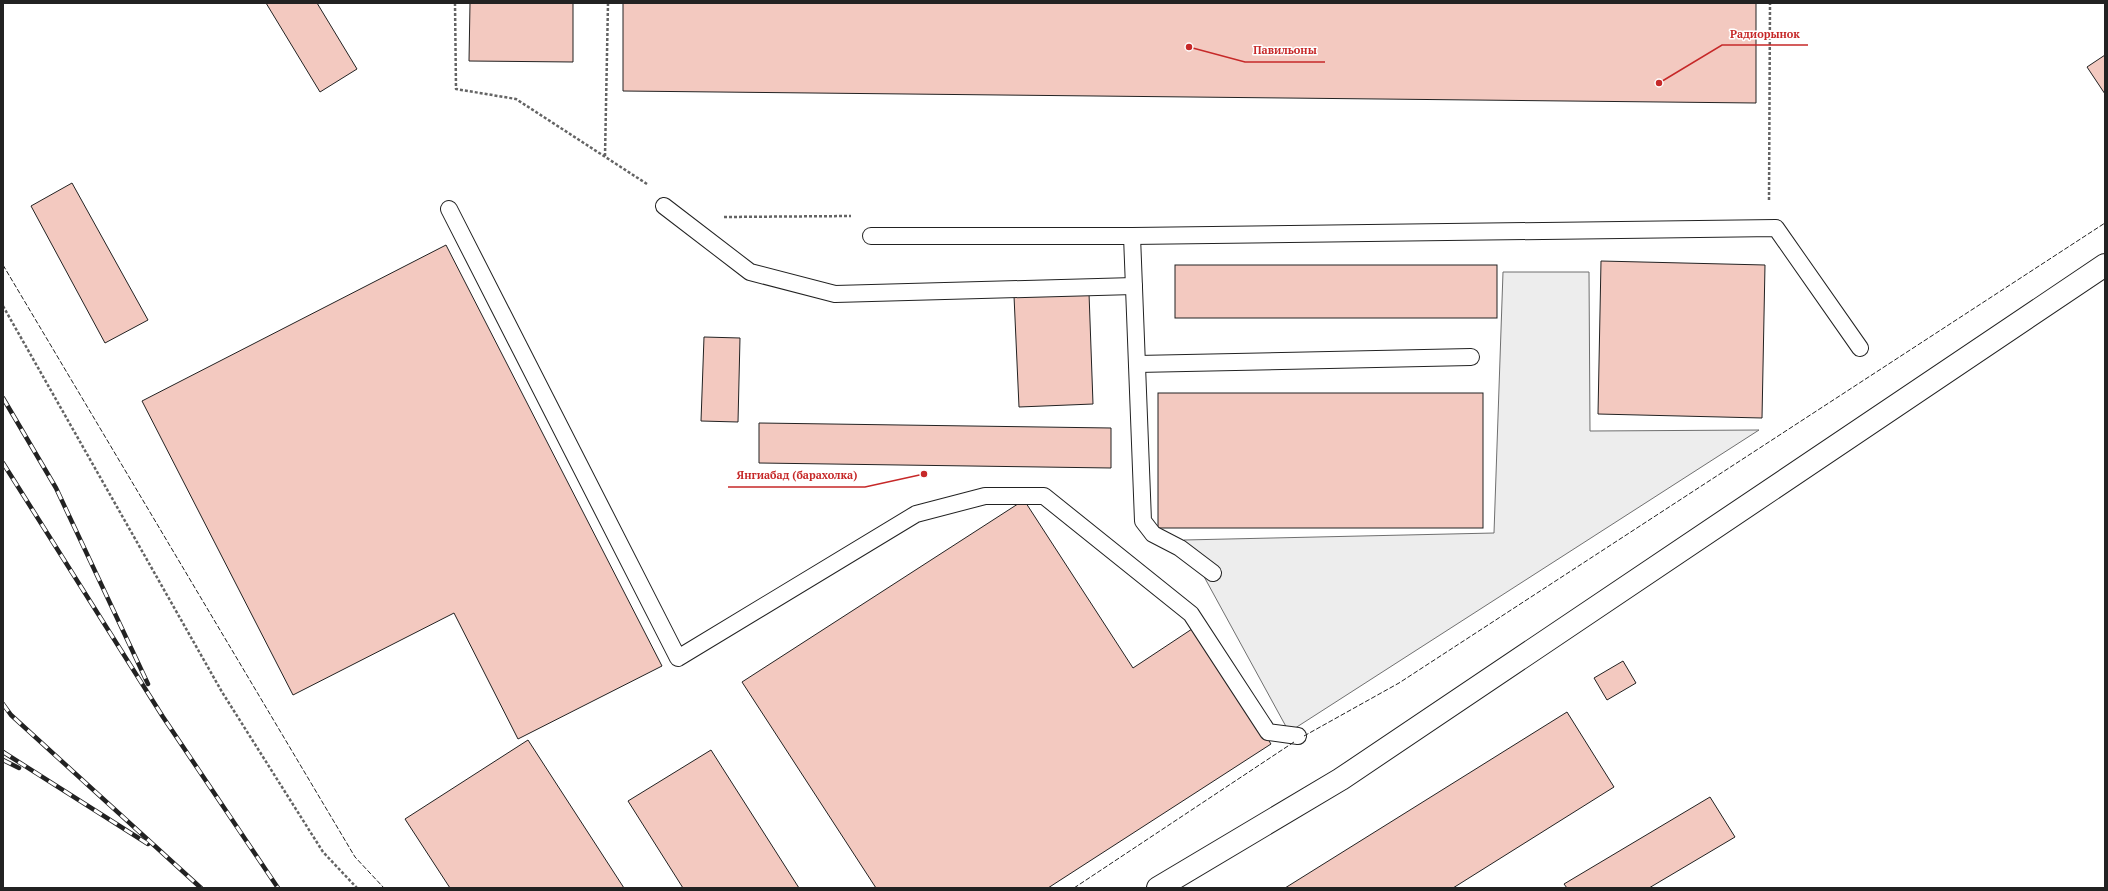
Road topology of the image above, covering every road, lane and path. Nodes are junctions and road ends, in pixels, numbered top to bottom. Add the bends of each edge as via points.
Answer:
1 (455, 3) edge
2 (608, 3) edge
3 (1770, 3) edge
4 (605, 156) junction
5 (652, 187) dead end
6 (1769, 202) dead end
7 (664, 206) dead end
8 (449, 209) dead end
9 (858, 216) dead end
10 (722, 217) dead end
11 (871, 236) dead end
12 (1132, 236) junction
13 (2105, 265) edge
14 (1134, 286) junction
15 (3, 306) edge
16 (1860, 348) dead end
17 (1471, 357) dead end
18 (1137, 364) junction
19 (1213, 573) dead end
20 (1298, 736) dead end
21 (357, 888) edge
22 (1158, 888) edge

1 - 4 path via 456,89 516,98
2 - 4 path
3 - 6 path
4 - 5 path
7 - 14 lane via 750,272 835,294
8 - 20 lane via 678,658 916,514 985,496 1044,496 1191,614 1268,732
9 - 10 path
11 - 12 lane
12 - 14 lane
12 - 16 lane via 1776,228
13 - 22 street via 1341,779
14 - 18 lane
15 - 21 path via 222,692 323,852
17 - 18 lane
18 - 19 lane via 1143,521 1154,534 1180,548

